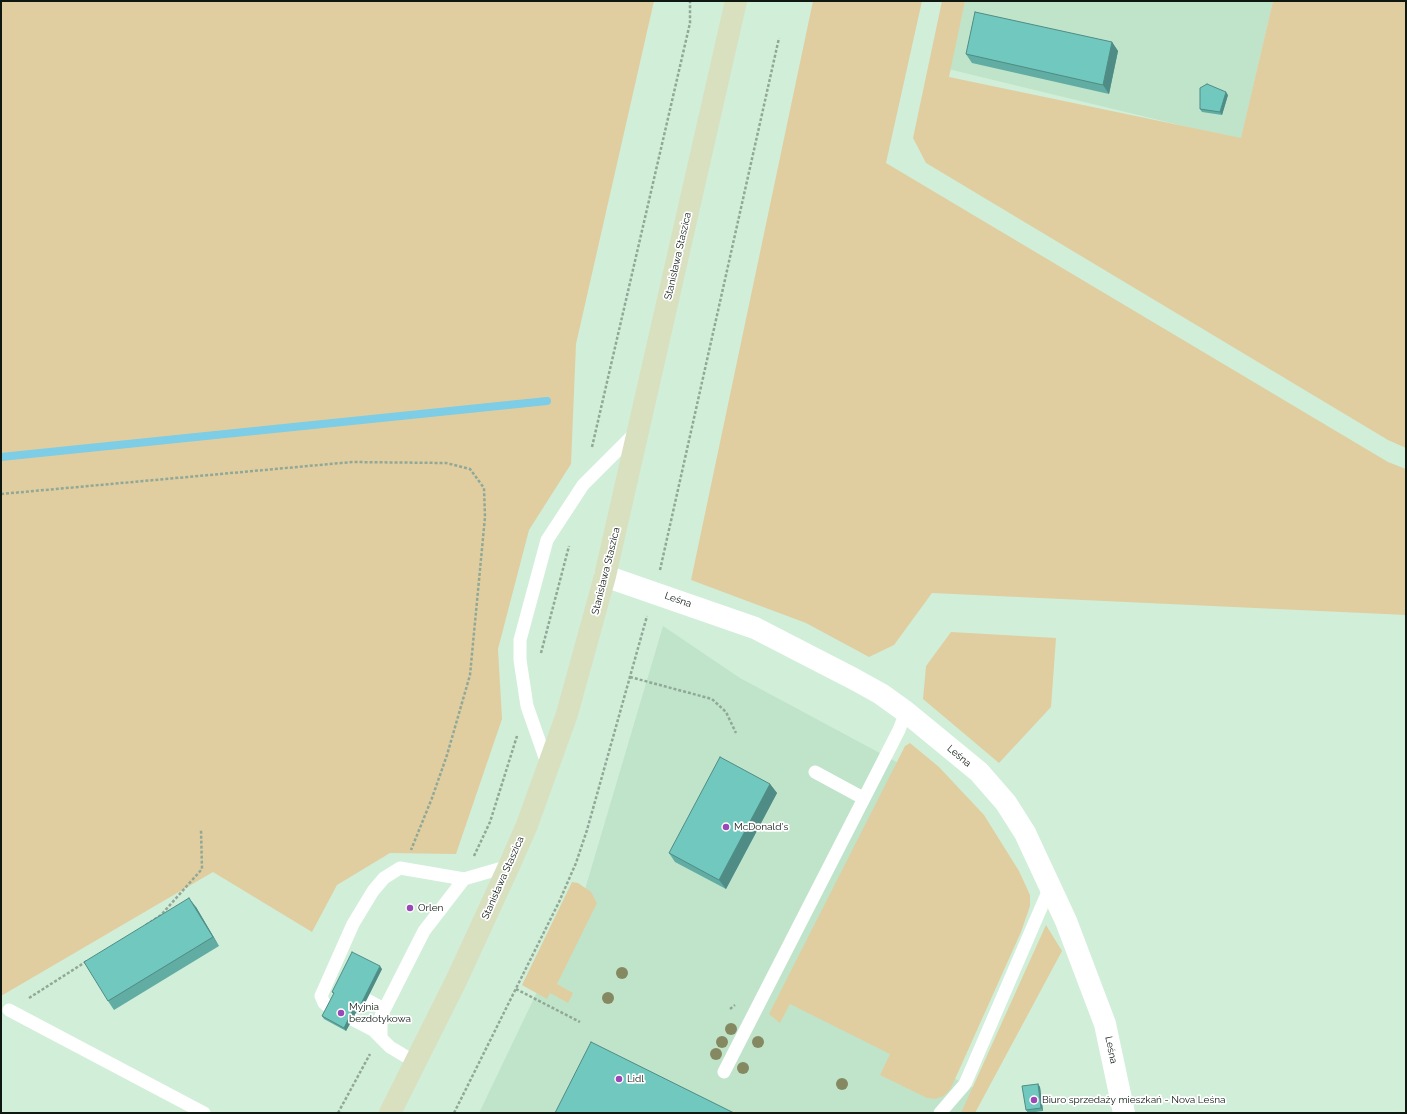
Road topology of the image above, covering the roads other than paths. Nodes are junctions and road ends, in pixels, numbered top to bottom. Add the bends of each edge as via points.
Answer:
1 (736, 1) edge
2 (639, 430) junction
3 (605, 576) junction
4 (906, 712) junction
5 (548, 767) junction
6 (815, 772) dead end
7 (863, 798) junction
8 (509, 866) junction
9 (464, 879) junction
10 (1050, 887) junction
11 (367, 1000) edge
12 (330, 1008) edge
13 (384, 1009) junction
14 (9, 1010) road end
15 (352, 1020) edge
16 (381, 1036) junction
17 (415, 1062) junction
18 (724, 1072) dead end
19 (204, 1113) edge
20 (390, 1113) edge
21 (940, 1113) edge
22 (1124, 1113) edge

1 - 2 main road, Stanisława Staszica
2 - 3 main road, Stanisława Staszica
2 - 5 lane via 583,484 547,540 522,632 520,660 527,706
3 - 4 street, Leśna via 755,628 861,682
3 - 5 main road, Stanisława Staszica via 587,648
4 - 7 lane
4 - 10 street, Leśna via 979,772 1006,803 1025,833
5 - 8 main road, Stanisława Staszica
6 - 7 lane
7 - 18 lane
8 - 9 lane
8 - 17 main road, Stanisława Staszica
9 - 12 lane via 400,868 384,878 353,924 334,983 321,996
9 - 13 lane via 424,931
10 - 21 lane via 965,1084
10 - 22 street, Leśna via 1066,921 1105,1024
11 - 13 lane
13 - 16 lane via 381,1016
14 - 19 lane
15 - 16 lane
16 - 17 lane via 390,1047
17 - 20 main road, Stanisława Staszica

